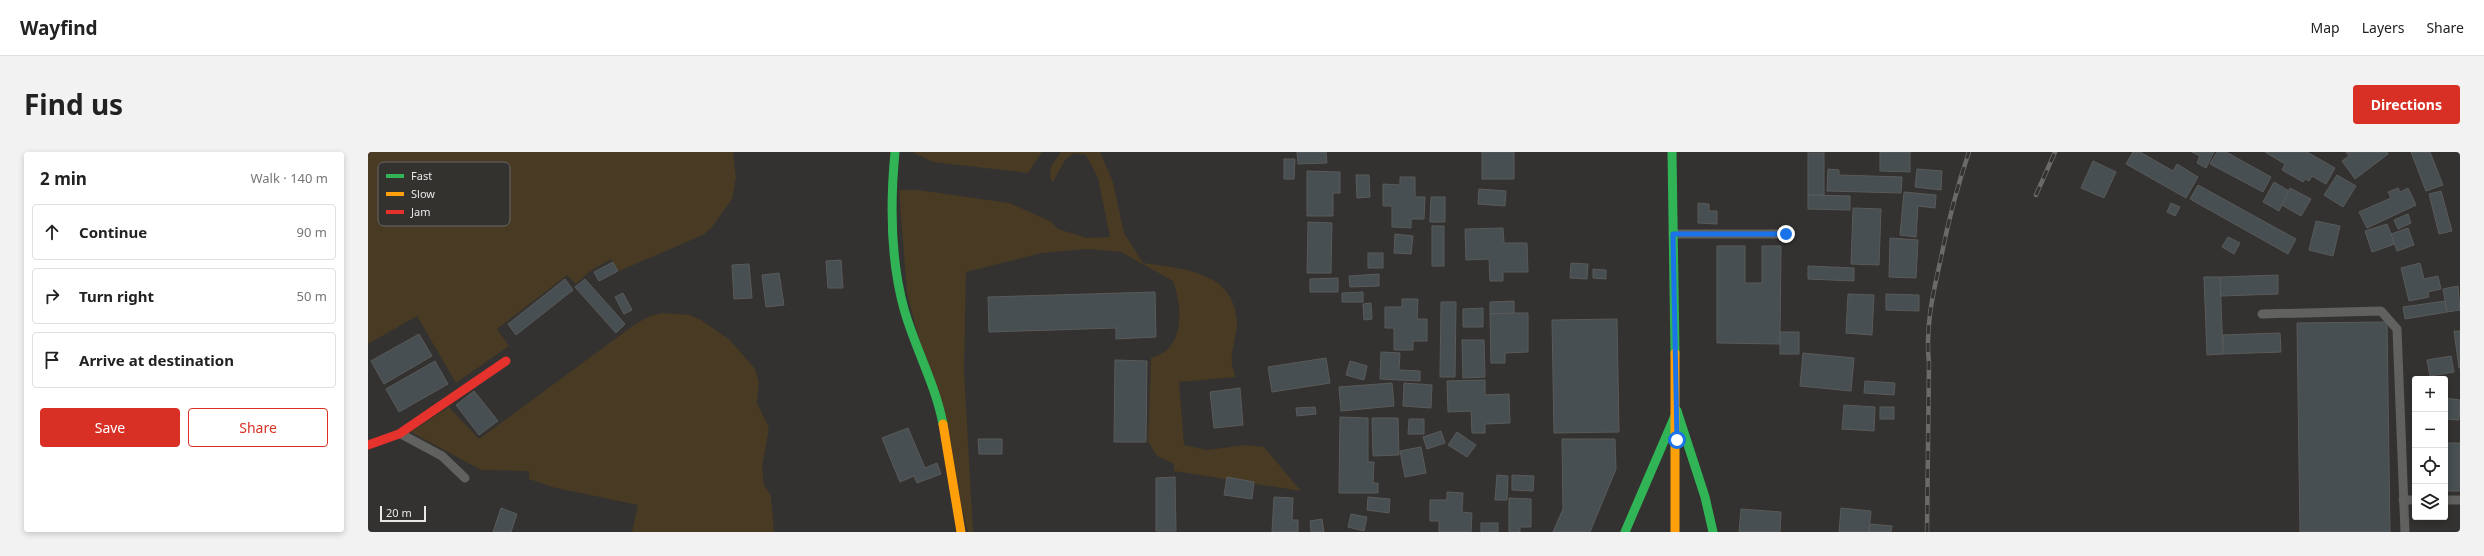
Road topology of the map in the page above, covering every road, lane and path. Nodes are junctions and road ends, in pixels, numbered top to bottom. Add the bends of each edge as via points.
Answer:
1 (895, 152) edge
2 (1672, 152) edge
3 (1673, 234) junction
4 (1786, 234) dead end
5 (2262, 314) dead end
6 (506, 361) dead end
7 (1677, 411) junction
8 (399, 434) junction
9 (368, 445) edge
10 (465, 478) dead end
11 (2404, 500) junction
12 (2412, 500) edge
13 (2448, 500) edge
14 (2460, 500) edge
15 (961, 532) edge
16 (1624, 532) edge
17 (1675, 532) edge
18 (1713, 532) edge
19 (2405, 532) edge

1 - 15 main road via 891,219 898,277 904,309 929,368 938,400
2 - 3 main road
3 - 4 lane
3 - 7 main road
5 - 11 lane via 2381,311 2390,319 2397,329
6 - 8 main road
7 - 16 main road
7 - 17 main road
7 - 18 main road via 1705,497
8 - 9 main road
8 - 10 lane via 442,456
11 - 12 lane
11 - 19 lane
13 - 14 lane

